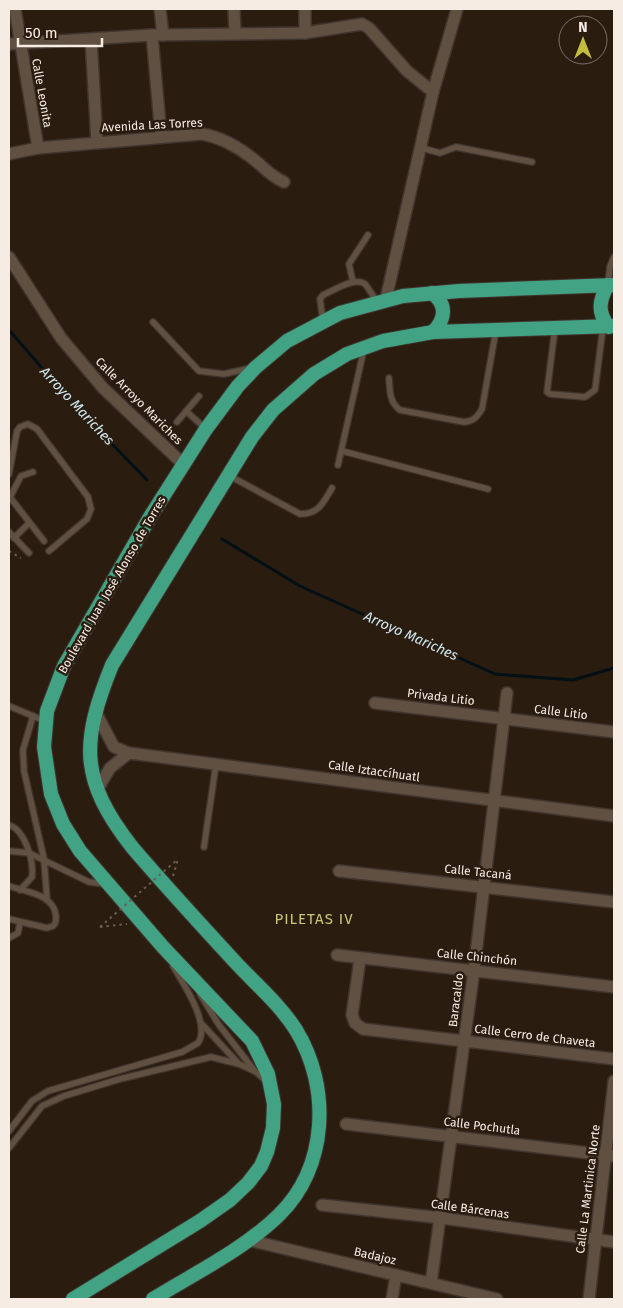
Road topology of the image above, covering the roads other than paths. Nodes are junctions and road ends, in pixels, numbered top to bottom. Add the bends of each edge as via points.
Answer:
1 (15, 9) edge
2 (160, 9) edge
3 (234, 9) edge
4 (305, 9) edge
5 (457, 9) edge
6 (235, 33) junction
7 (305, 33) junction
8 (158, 35) junction
9 (91, 38) junction
10 (14, 43) edge
11 (433, 92) junction
12 (161, 136) junction
13 (97, 142) junction
14 (38, 148) junction
15 (422, 148) junction
16 (9, 154) edge
17 (532, 162) dead end
18 (284, 182) dead end
19 (368, 235) dead end
20 (9, 256) edge
21 (614, 257) edge
22 (353, 282) junction
23 (611, 285) edge
24 (432, 293) junction
25 (381, 300) junction
26 (323, 321) junction
27 (153, 322) dead end
28 (609, 327) edge
29 (555, 328) junction
30 (496, 330) junction
31 (433, 332) junction
32 (365, 346) junction
33 (255, 368) junction
34 (389, 378) dead end
35 (199, 396) dead end
36 (186, 411) junction
37 (177, 422) dead end
38 (206, 428) junction
39 (342, 452) junction
40 (183, 464) junction
41 (338, 465) dead end
42 (33, 472) dead end
43 (9, 474) edge
44 (228, 475) junction
45 (332, 488) dead end
46 (488, 489) dead end
47 (9, 498) edge
48 (29, 523) junction
49 (9, 532) edge
50 (14, 538) junction
51 (44, 541) dead end
52 (50, 551) dead end
53 (29, 553) dead end
54 (507, 693) dead end
55 (376, 703) dead end
56 (9, 706) edge
57 (95, 711) junction
58 (39, 719) junction
59 (504, 719) junction
60 (614, 732) edge
61 (129, 753) junction
62 (216, 764) junction
63 (97, 790) junction
64 (492, 801) junction
65 (614, 816) edge
66 (9, 826) edge
67 (204, 847) dead end
68 (9, 851) edge
69 (29, 853) junction
70 (44, 859) junction
71 (339, 871) dead end
72 (108, 884) junction
73 (9, 886) edge
74 (482, 886) junction
75 (20, 890) junction
76 (47, 899) junction
77 (614, 902) edge
78 (9, 919) edge
79 (20, 923) junction
80 (9, 938) edge
81 (163, 947) junction
82 (337, 955) dead end
83 (360, 959) junction
84 (474, 970) junction
85 (189, 975) junction
86 (614, 987) edge
87 (201, 1024) junction
88 (465, 1041) junction
89 (614, 1060) edge
90 (239, 1064) junction
91 (256, 1072) junction
92 (614, 1081) edge
93 (271, 1086) junction
94 (346, 1124) dead end
95 (9, 1132) edge
96 (451, 1136) junction
97 (9, 1148) edge
98 (610, 1156) edge
99 (322, 1205) dead end
100 (442, 1218) junction
101 (248, 1240) junction
102 (596, 1240) junction
103 (614, 1242) edge
104 (396, 1276) junction
105 (432, 1283) junction
106 (74, 1299) edge
107 (153, 1299) edge
108 (392, 1299) edge
109 (497, 1299) edge
110 (589, 1299) edge

1 - 10 street, Calle Leonita
2 - 8 street
3 - 6 street
4 - 7 street
5 - 11 street
6 - 7 street
6 - 8 street
7 - 11 street via 352,25 366,26 407,71
8 - 9 street
8 - 12 street
9 - 10 street
9 - 13 street
10 - 14 street, Calle Leonita
11 - 15 street
12 - 13 street, Avenida Las Torres
12 - 18 street, Avenida Las Torres via 212,136 245,153 270,175
13 - 14 street, Avenida Las Torres
14 - 16 street, Avenida Las Torres
15 - 17 lane via 440,153 456,147
15 - 25 street
19 - 22 lane via 348,264
20 - 40 street, Calle Arroyo Mariches via 61,338 103,388
21 - 23 lane via 610,266
22 - 25 lane via 365,284
22 - 26 lane via 323,295 320,299
23 - 24 main road, Boulevard Juan José Alonso de Torres
23 - 28 main road via 600,305
24 - 25 main road, Boulevard Juan José Alonso de Torres
24 - 31 main road via 440,301 444,314
25 - 26 main road, Boulevard Juan José Alonso de Torres
26 - 33 main road, Boulevard Juan José Alonso de Torres via 287,341
27 - 33 lane via 199,371 224,374
28 - 29 main road
28 - 29 lane via 595,390 585,397 547,392
29 - 30 main road
30 - 31 main road
30 - 34 lane via 482,409 471,421 400,410 391,398
31 - 32 main road
32 - 39 lane
32 - 44 main road via 330,364 273,410
33 - 38 main road, Boulevard Juan José Alonso de Torres
35 - 36 lane
36 - 37 lane
36 - 38 lane
38 - 40 main road, Boulevard Juan José Alonso de Torres
39 - 41 lane
39 - 46 lane
40 - 58 main road, Boulevard Juan José Alonso de Torres via 64,666
42 - 47 lane via 18,479
43 - 52 lane via 17,431 28,424 37,429 88,497 91,508 87,519
44 - 45 lane via 300,514 310,514 318,509
44 - 57 main road via 112,665
47 - 48 lane
48 - 50 lane
48 - 51 lane
49 - 50 lane
50 - 53 lane
54 - 59 street, Baracaldo
55 - 59 street, Privada Litio
56 - 58 lane
57 - 61 street, Calle Iztaccíhuatl via 114,747
57 - 63 main road via 90,732 90,756
58 - 70 lane via 23,750 24,771
58 - 72 main road, Boulevard Juan José Alonso de Torres via 44,762 56,809 71,838
59 - 60 street, Calle Litio
59 - 64 street, Baracaldo
61 - 62 street, Calle Iztaccíhuatl
61 - 63 street via 110,768
62 - 64 street, Calle Iztaccíhuatl
62 - 67 lane
63 - 101 main road via 114,824 132,846 287,1018 314,1068 320,1100 319,1131 312,1161 290,1203
64 - 65 street, Calle Iztaccíhuatl
64 - 74 street, Baracaldo
66 - 69 lane via 16,828
68 - 69 lane
69 - 70 lane
69 - 75 lane via 32,876
70 - 72 lane via 89,882
70 - 76 lane
71 - 74 street, Calle Tacaná
72 - 81 main road, Boulevard Juan José Alonso de Torres
73 - 75 lane
74 - 77 street, Calle Tacaná
74 - 84 street, Baracaldo
75 - 76 lane
76 - 79 lane via 55,908 56,922 53,926 47,928
78 - 79 lane
79 - 80 lane via 18,933
81 - 85 main road, Boulevard Juan José Alonso de Torres
81 - 87 lane
82 - 83 street, Calle Chinchón
83 - 84 street, Calle Chinchón
83 - 88 street, Calle Cerro de Chaveta via 352,1015 355,1023 363,1029
84 - 86 street, Calle Chinchón
84 - 88 street, Baracaldo
85 - 91 lane via 220,1026
85 - 93 main road, Boulevard Juan José Alonso de Torres via 252,1041 264,1062
87 - 90 lane
87 - 95 lane via 201,1039 188,1049 40,1095
88 - 89 street, Calle Cerro de Chaveta
88 - 96 street, Baracaldo
90 - 91 lane
90 - 97 lane via 202,1058 64,1096 42,1106
91 - 93 lane
92 - 98 street, Calle La Martinica Norte
93 - 106 main road, Boulevard Juan José Alonso de Torres via 274,1116 270,1140 261,1166 248,1183 200,1221
94 - 96 street, Calle Pochutla
96 - 98 street, Calle Pochutla
96 - 100 street, Baracaldo
98 - 102 street, Calle La Martinica Norte
99 - 100 street, Calle Bárcenas
100 - 102 street, Calle Bárcenas
100 - 105 street, Baracaldo
101 - 104 street, Badajoz
101 - 107 main road
102 - 103 street, Calle Bárcenas
102 - 110 street, Calle La Martinica Norte
104 - 105 street, Badajoz
104 - 108 street
105 - 109 street, Badajoz

